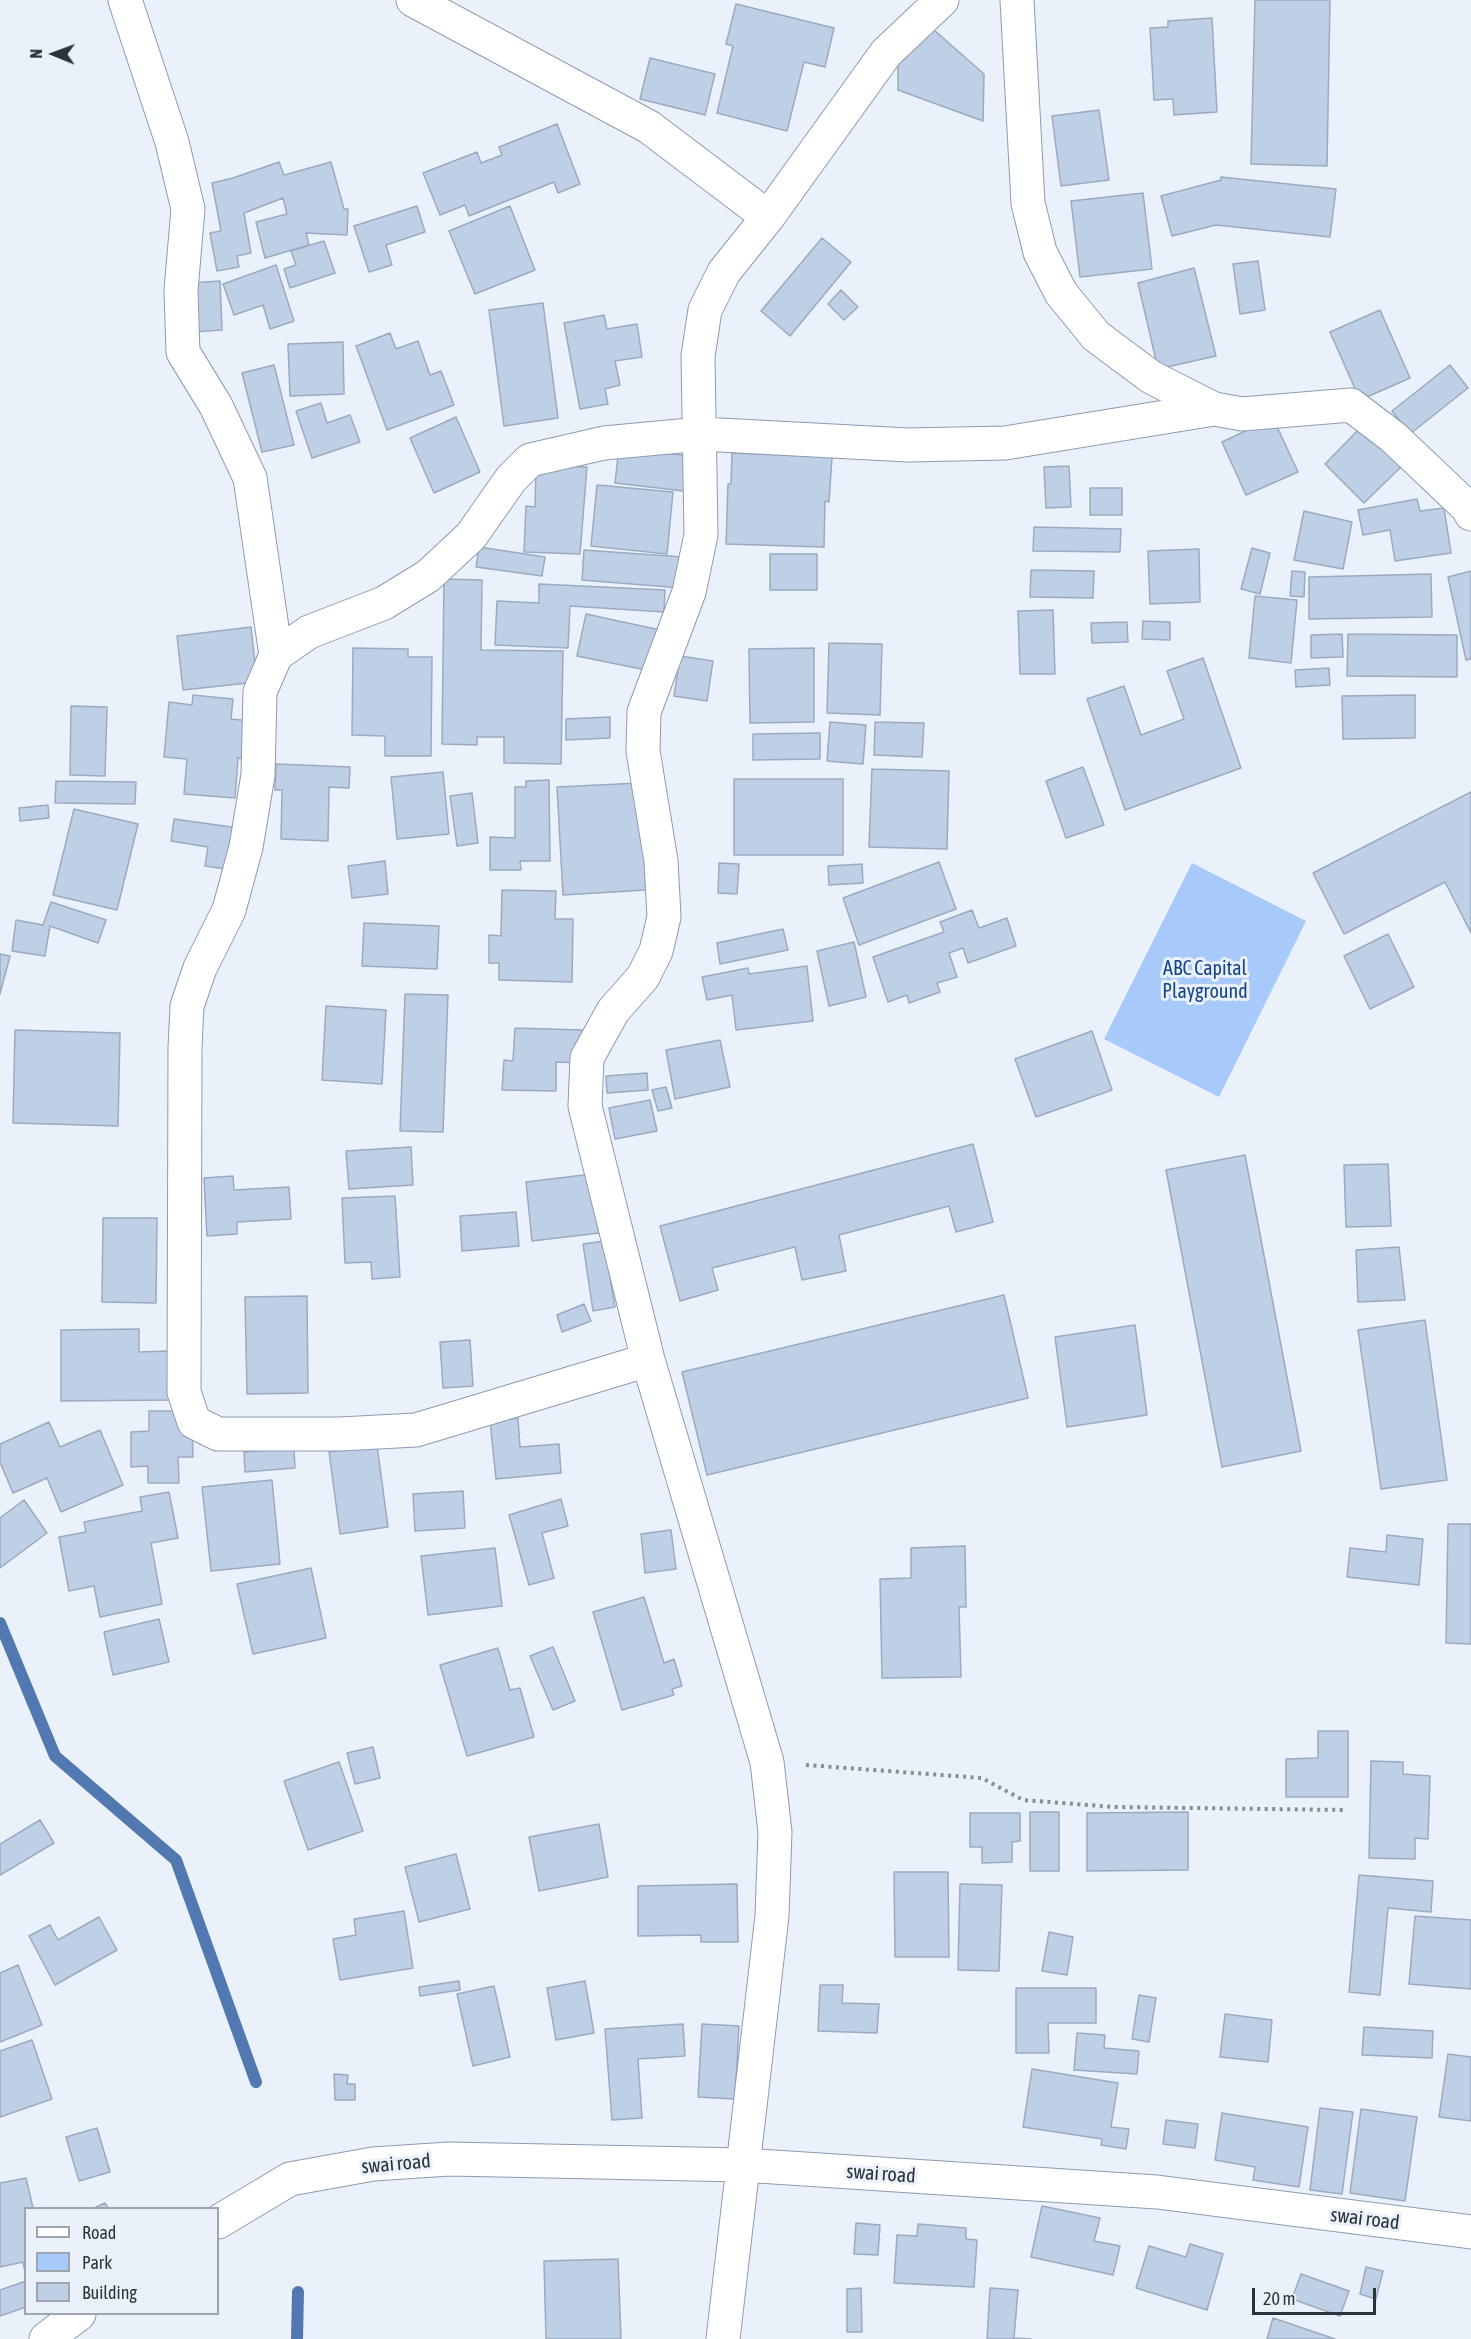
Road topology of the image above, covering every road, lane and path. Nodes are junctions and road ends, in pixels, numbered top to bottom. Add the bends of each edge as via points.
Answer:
1 (125, 0) edge
2 (413, 0) edge
3 (942, 0) edge
4 (1017, 0) edge
5 (768, 217) junction
6 (1214, 409) junction
7 (700, 434) junction
8 (1471, 514) edge
9 (276, 655) junction
10 (648, 1360) junction
11 (767, 1762) junction
12 (1345, 1810) dead end
13 (743, 2165) junction
14 (219, 2221) edge
15 (1471, 2232) edge
16 (76, 2315) edge
17 (46, 2339) edge
18 (723, 2339) edge

1 - 9 street via 172,142 188,208 181,290 183,352 216,406 250,478
2 - 5 street via 649,127
3 - 5 street via 886,53
4 - 6 street via 1028,203 1040,252 1060,293 1096,336 1151,377
5 - 7 street via 724,272 705,310 698,356
6 - 7 street via 1005,443 908,445
6 - 8 street via 1242,414 1351,405 1394,437
7 - 9 street via 604,442 530,460 511,479 471,536 428,576 384,603 309,632
7 - 10 street via 701,535 696,563 644,712 643,752 661,861 664,917 656,951 643,977 613,1011 587,1058 585,1106
9 - 10 street via 260,692 258,775 246,847 229,910 200,968 187,1006 184,1392 194,1422 218,1434 416,1430
10 - 11 street
11 - 12 path via 982,1778 1023,1800 1114,1808
11 - 13 street via 775,1832 771,1916
13 - 14 street, swai road via 449,2159 373,2164 290,2179
13 - 15 street, swai road via 1157,2192
13 - 18 street
16 - 17 street

